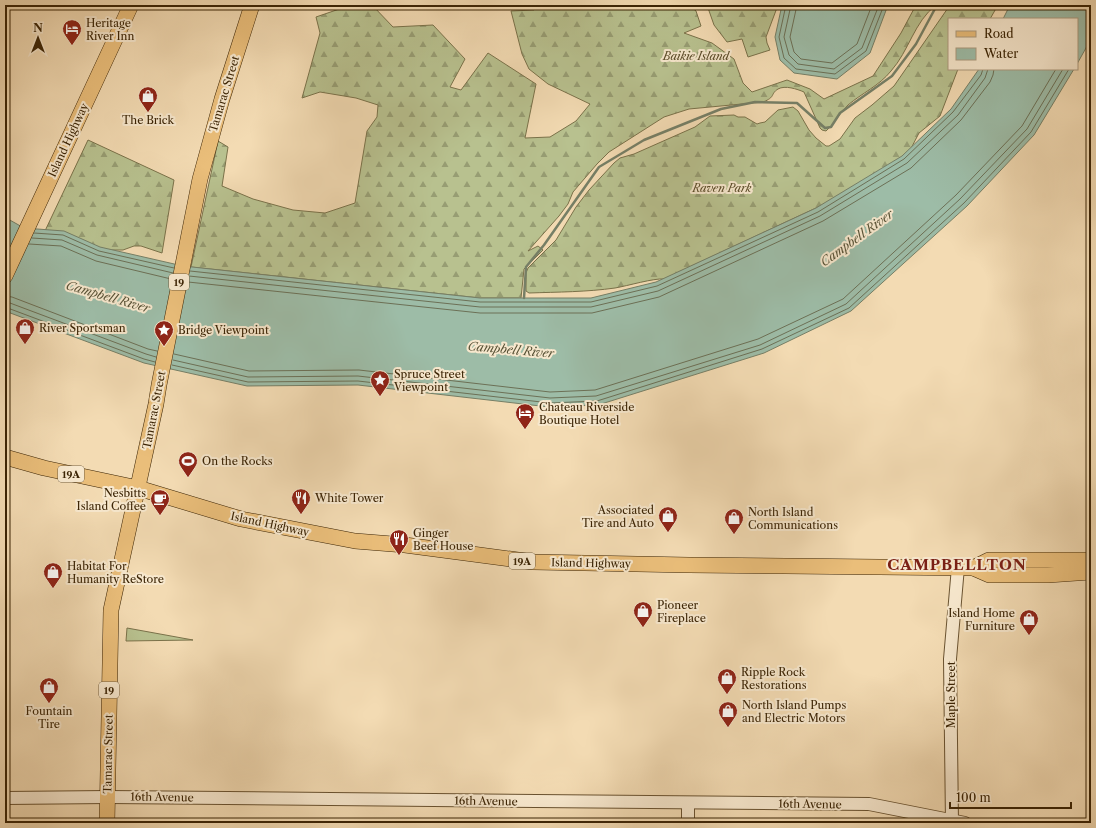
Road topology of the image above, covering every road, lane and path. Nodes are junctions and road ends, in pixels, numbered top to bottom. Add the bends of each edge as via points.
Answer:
1 (131, 5) edge
2 (252, 5) edge
3 (5, 276) edge
4 (5, 457) edge
5 (138, 488) junction
6 (1091, 560) edge
7 (966, 567) junction
8 (1091, 572) edge
9 (108, 797) junction
10 (5, 798) edge
11 (688, 802) junction
12 (952, 822) edge
13 (108, 823) edge
14 (688, 823) edge
15 (965, 823) edge

1 - 3 main road, Island Highway
2 - 5 main road, Tamarac Street / 19 via 200,178
4 - 5 main road, Island Highway / 19A
5 - 7 main road, Island Highway / 19A via 241,519 348,540 533,562
5 - 9 main road, Tamarac Street / 19 via 111,610
6 - 7 main road, Island Highway / 19A via 989,560
7 - 8 main road, Island Highway / 19A via 989,575
7 - 12 street, Maple Street via 950,659
9 - 10 street, 16th Avenue
9 - 11 street, 16th Avenue
9 - 13 main road, Tamarac Street / 19
11 - 12 street, 16th Avenue via 869,804
11 - 14 street
12 - 15 street, 16th Avenue

